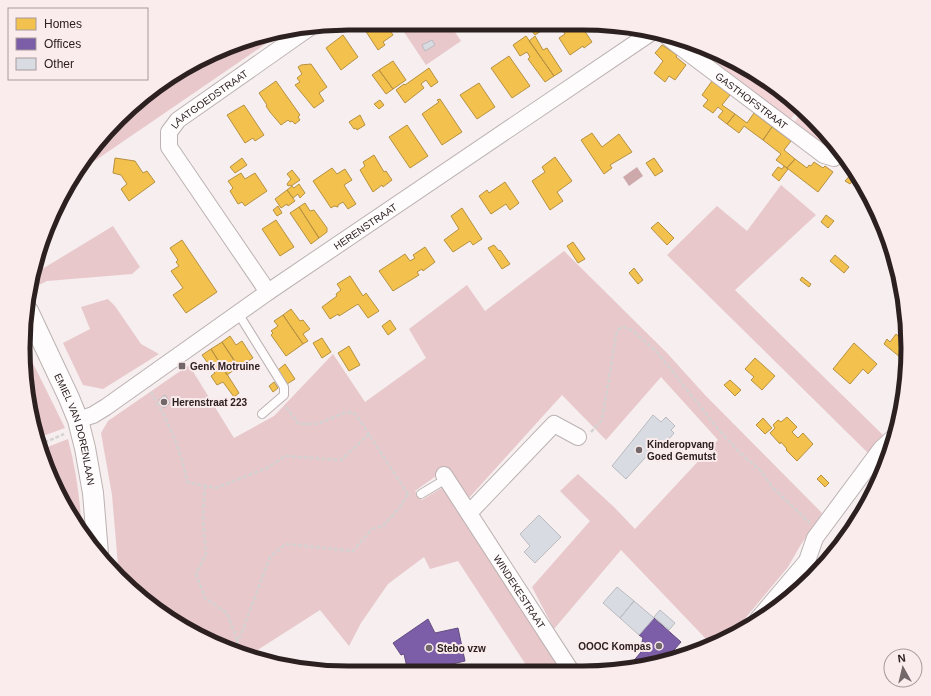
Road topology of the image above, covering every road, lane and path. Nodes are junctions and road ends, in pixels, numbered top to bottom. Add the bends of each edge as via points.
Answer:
1 (300, 34) edge
2 (646, 36) edge
3 (678, 45) edge
4 (836, 156) edge
5 (268, 292) junction
6 (238, 313) junction
7 (32, 319) edge
8 (144, 380) junction
9 (280, 399) junction
10 (262, 414) dead end
11 (72, 427) junction
12 (369, 434) junction
13 (584, 435) joint
14 (45, 442) edge
15 (886, 445) edge
16 (445, 477) joint
17 (205, 486) junction
18 (408, 494) junction
19 (421, 494) joint
20 (469, 513) junction
21 (815, 528) dead end
22 (97, 543) edge
23 (770, 605) edge
24 (238, 641) junction
25 (235, 645) edge
26 (568, 666) edge

1 - 5 street, LAATGOEDSTRAAT via 178,120 169,132 169,147
2 - 5 street, HERENSTRAAT
3 - 4 street, GASTHOFSTRAAT via 824,155 834,158
5 - 6 street, HERENSTRAAT
6 - 8 street, HERENSTRAAT
6 - 9 lane via 284,387 284,395
7 - 11 street, EMIEL VAN DORENLAAN via 69,398
8 - 11 street, HERENSTRAAT
8 - 17 path via 161,408 184,464 186,482
9 - 10 lane
9 - 12 path via 299,424 317,424 352,412
11 - 14 path
11 - 22 street, EMIEL VAN DORENLAAN via 85,448
12 - 17 path via 341,460 284,456 267,468 216,488
12 - 18 path
13 - 20 street via 554,424
13 - 21 path via 602,420 617,330 624,327 633,331 657,352 718,429 761,471 773,488
15 - 23 street via 815,538 807,561
16 - 19 lane
16 - 20 street, WINDEKESTRAAT
17 - 24 path via 203,517 206,554 196,574 205,598 227,613
18 - 19 path
18 - 24 path via 383,526 372,529 353,551 286,544 270,557
20 - 26 street, WINDEKESTRAAT
24 - 25 path

